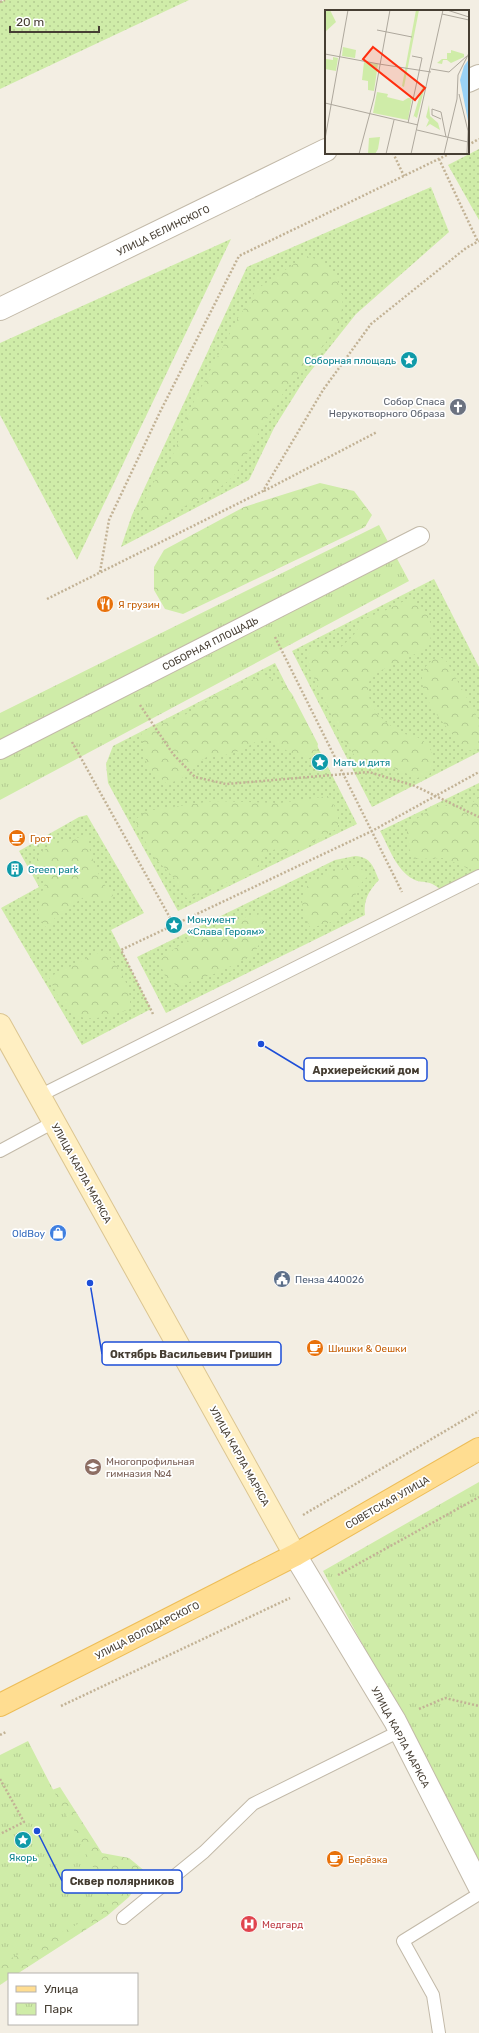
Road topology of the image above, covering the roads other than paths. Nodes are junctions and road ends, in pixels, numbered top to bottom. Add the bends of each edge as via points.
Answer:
1 (479, 76) edge
2 (469, 81) edge
3 (325, 150) edge
4 (0, 309) edge
5 (420, 536) dead end
6 (0, 750) edge
7 (479, 876) edge
8 (0, 1025) edge
9 (39, 1096) junction
10 (54, 1122) junction
11 (0, 1151) edge
12 (479, 1449) edge
13 (295, 1555) junction
14 (0, 1705) edge
15 (397, 1726) junction
16 (479, 1886) edge
17 (479, 1894) edge
18 (123, 1918) dead end
19 (439, 2033) edge

1 - 2 street
3 - 4 street, УЛИЦА БЕЛИНСКОГО
5 - 6 street, СОБОРНАЯ ПЛОЩАДЬ
7 - 9 lane
8 - 9 main road, УЛИЦА КАРЛА МАРКСА
9 - 10 main road, УЛИЦА КАРЛА МАРКСА
10 - 11 lane
10 - 13 main road, УЛИЦА КАРЛА МАРКСА
12 - 13 main road, СОВЕТСКАЯ УЛИЦА
13 - 14 main road, УЛИЦА ВОЛОДАРСКОГО
13 - 15 street, УЛИЦА КАРЛА МАРКСА
15 - 16 street, УЛИЦА КАРЛА МАРКСА
15 - 18 lane via 253,1804 204,1852
17 - 19 lane via 403,1941 433,1994

